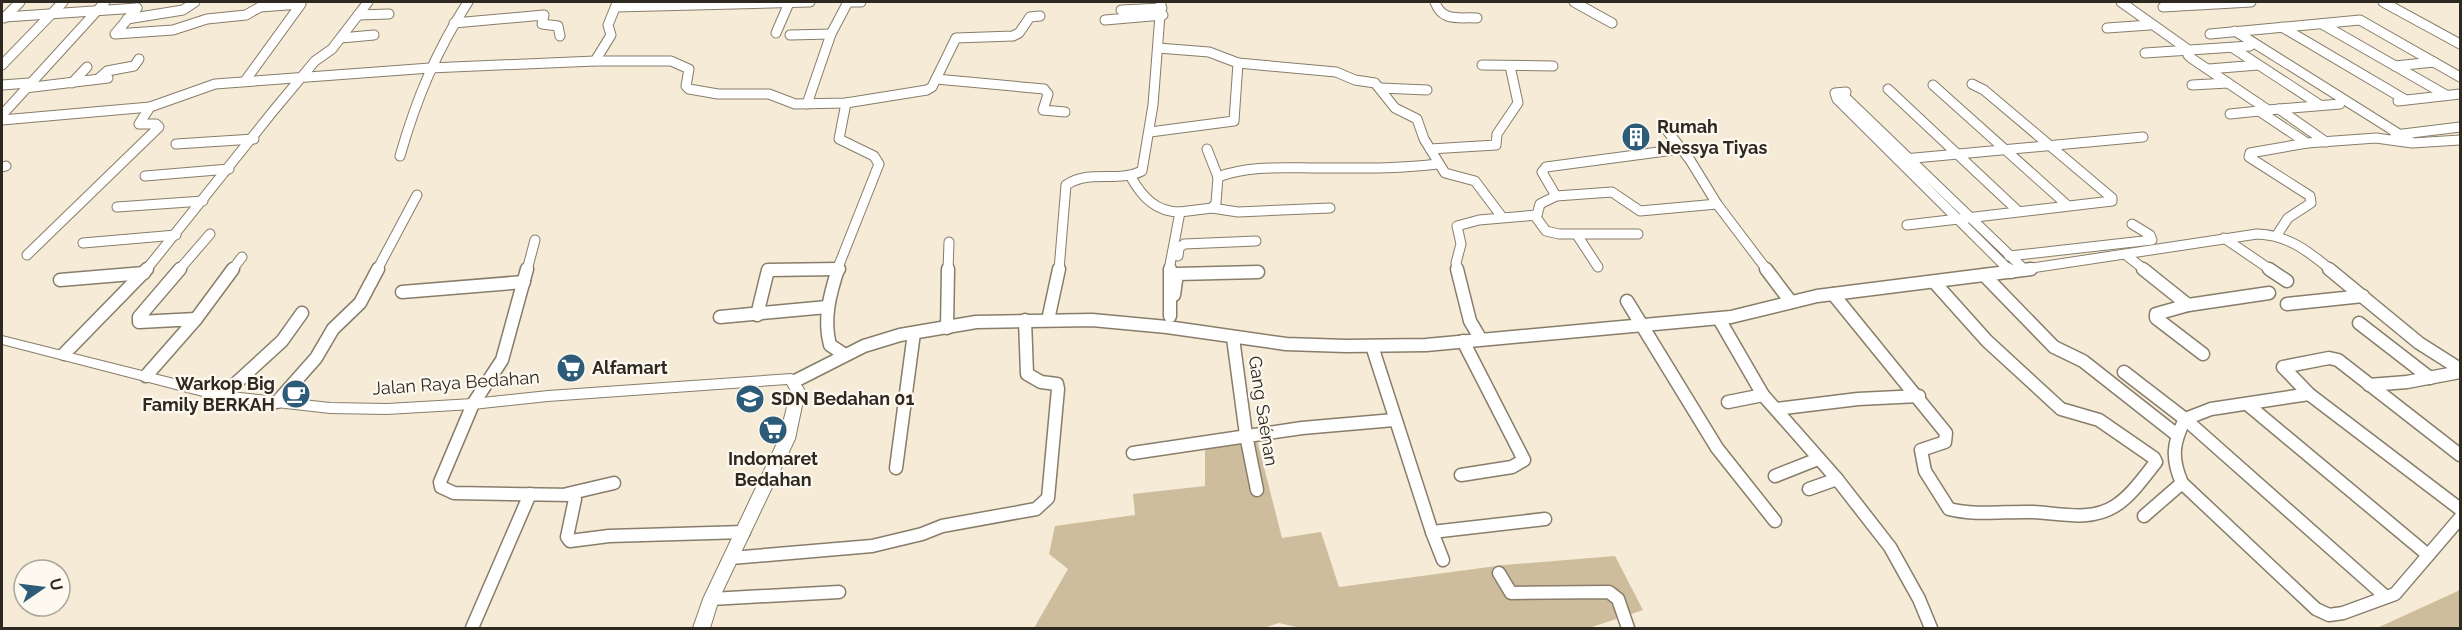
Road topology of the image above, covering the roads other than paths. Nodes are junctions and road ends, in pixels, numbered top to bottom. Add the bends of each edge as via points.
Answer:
1 (20, 2) edge
2 (63, 2) edge
3 (105, 2) edge
4 (195, 2) edge
5 (368, 2) edge
6 (468, 2) edge
7 (810, 2) edge
8 (848, 2) edge
9 (861, 2) edge
10 (1435, 2) edge
11 (1574, 2) edge
12 (2121, 2) edge
13 (2251, 2) edge
14 (2383, 2) edge
15 (302, 3) edge
16 (789, 3) junction
17 (616, 4) edge
18 (2163, 7) dead end
19 (1162, 8) edge
20 (98, 9) junction
21 (1121, 10) dead end
22 (52, 13) junction
23 (389, 14) dead end
24 (358, 15) junction
25 (1040, 16) dead end
26 (1477, 18) dead end
27 (2378, 18) dead end
28 (3, 19) edge
29 (127, 19) junction
30 (1105, 20) dead end
31 (2360, 20) junction
32 (454, 23) junction
33 (1612, 23) dead end
34 (2322, 23) junction
35 (2150, 25) junction
36 (2282, 27) junction
37 (2108, 28) dead end
38 (2235, 31) junction
39 (776, 33) dead end
40 (831, 34) junction
41 (2210, 34) dead end
42 (374, 35) dead end
43 (790, 35) dead end
44 (560, 36) dead end
45 (341, 38) junction
46 (2460, 44) edge
47 (2250, 46) dead end
48 (1158, 48) junction
49 (2233, 48) junction
50 (2190, 51) junction
51 (2145, 53) dead end
52 (139, 59) dead end
53 (595, 61) junction
54 (2434, 62) junction
55 (1238, 63) junction
56 (2, 65) edge
57 (1482, 65) dead end
58 (2258, 65) junction
59 (1509, 66) junction
60 (1553, 66) dead end
61 (2395, 66) junction
62 (87, 68) dead end
63 (430, 68) junction
64 (2209, 69) junction
65 (301, 77) junction
66 (2460, 77) edge
67 (108, 78) dead end
68 (98, 79) junction
69 (936, 79) junction
70 (245, 81) junction
71 (72, 82) junction
72 (2228, 83) junction
73 (1972, 84) dead end
74 (1933, 85) dead end
75 (2, 86) edge
76 (27, 86) junction
77 (2192, 86) dead end
78 (1382, 88) junction
79 (1888, 89) dead end
80 (1427, 90) dead end
81 (2460, 94) edge
82 (2446, 95) junction
83 (846, 103) junction
84 (807, 104) junction
85 (2340, 104) dead end
86 (2320, 105) junction
87 (150, 107) junction
88 (2279, 109) junction
89 (2264, 110) junction
90 (1065, 112) dead end
91 (2230, 114) dead end
92 (2, 115) edge
93 (2, 120) edge
94 (2460, 127) edge
95 (1666, 130) dead end
96 (1150, 132) junction
97 (2399, 133) junction
98 (2143, 137) dead end
99 (2386, 138) junction
100 (254, 139) junction
101 (2460, 140) edge
102 (2326, 142) junction
103 (2307, 143) junction
104 (2412, 143) junction
105 (176, 144) dead end
106 (2050, 145) junction
107 (1207, 149) dead end
108 (1430, 149) junction
109 (1681, 149) junction
110 (2002, 149) junction
111 (1958, 153) junction
112 (400, 156) dead end
113 (1908, 158) junction
114 (1898, 160) junction
115 (1438, 164) junction
116 (229, 169) junction
117 (145, 176) dead end
118 (1131, 177) junction
119 (1218, 177) junction
120 (417, 195) dead end
121 (1556, 196) junction
122 (203, 201) junction
123 (1717, 204) junction
124 (2067, 205) junction
125 (117, 207) dead end
126 (1212, 208) junction
127 (1330, 208) dead end
128 (2018, 211) junction
129 (1180, 212) junction
130 (1535, 216) junction
131 (1502, 217) junction
132 (1965, 219) junction
133 (2132, 224) dead end
134 (1907, 225) dead end
135 (210, 234) dead end
136 (1638, 234) dead end
137 (176, 235) junction
138 (1576, 235) junction
139 (2277, 235) junction
140 (2224, 238) junction
141 (535, 240) dead end
142 (1257, 241) dead end
143 (949, 242) dead end
144 (2149, 242) junction
145 (83, 243) dead end
146 (2159, 249) junction
147 (27, 255) dead end
148 (2126, 255) junction
149 (2009, 256) junction
150 (242, 257) dead end
151 (1598, 267) dead end
152 (838, 269) junction
153 (2025, 270) junction
154 (1258, 272) dead end
155 (2011, 272) junction
156 (144, 273) junction
157 (1177, 274) junction
158 (1984, 276) junction
159 (60, 280) dead end
160 (2287, 281) dead end
161 (524, 282) junction
162 (1935, 283) junction
163 (402, 292) dead end
164 (2269, 292) dead end
165 (1833, 294) junction
166 (2363, 296) junction
167 (1627, 301) dead end
168 (1791, 302) junction
169 (2288, 304) dead end
170 (2188, 305) junction
171 (827, 307) junction
172 (302, 314) dead end
173 (757, 315) junction
174 (720, 317) dead end
175 (196, 319) junction
176 (1719, 319) junction
177 (1025, 320) junction
178 (1048, 320) junction
179 (1169, 322) junction
180 (2359, 323) dead end
181 (1643, 326) junction
182 (947, 328) junction
183 (914, 333) junction
184 (1233, 338) junction
185 (1480, 338) junction
186 (2, 340) edge
187 (1463, 341) junction
188 (1372, 346) junction
189 (64, 354) junction
190 (2203, 354) dead end
191 (845, 355) junction
192 (2460, 370) edge
193 (2124, 372) dead end
194 (146, 376) junction
195 (2430, 378) junction
196 (795, 381) junction
197 (2369, 385) junction
198 (2309, 394) junction
199 (1762, 395) junction
200 (222, 396) junction
201 (1919, 396) junction
202 (277, 402) junction
203 (1728, 402) dead end
204 (473, 404) junction
205 (2247, 404) junction
206 (1776, 409) junction
207 (2185, 419) junction
208 (1394, 420) junction
209 (1246, 435) junction
210 (2176, 435) junction
211 (1133, 453) dead end
212 (2460, 455) edge
213 (1818, 459) junction
214 (896, 468) dead end
215 (1461, 475) dead end
216 (1775, 476) dead end
217 (1838, 479) junction
218 (615, 483) dead end
219 (2182, 483) junction
220 (1809, 489) dead end
221 (1257, 490) dead end
222 (530, 494) junction
223 (567, 494) junction
224 (2460, 509) edge
225 (2144, 516) dead end
226 (2460, 518) edge
227 (1545, 519) dead end
228 (1775, 521) dead end
229 (744, 532) junction
230 (1432, 532) junction
231 (2428, 555) junction
232 (731, 558) junction
233 (1443, 560) dead end
234 (1499, 573) dead end
235 (839, 592) dead end
236 (2386, 597) junction
237 (711, 599) junction
238 (472, 628) edge
239 (700, 628) edge
240 (1628, 628) edge
241 (1930, 628) edge

1 - 28 street
2 - 22 street
3 - 20 street
4 - 29 street via 183,10
5 - 24 street
6 - 32 street
7 - 16 street
8 - 9 street
8 - 40 street
10 - 26 street via 1444,17
11 - 33 street
12 - 35 street
13 - 18 street
14 - 46 street
15 - 29 street via 260,7 246,15 207,19 173,30 115,34
15 - 70 street
16 - 17 street
16 - 39 street
17 - 53 street via 608,24 611,35
19 - 21 street
19 - 30 street
19 - 48 street
20 - 22 street
20 - 29 street via 137,8
20 - 76 street
22 - 28 street
22 - 56 street
23 - 24 street
24 - 45 street
25 - 69 street via 1030,17 1013,36 956,38
27 - 31 street
31 - 34 street
31 - 54 street
32 - 44 street via 544,15 542,24 558,26
32 - 63 street
34 - 36 street
34 - 61 street
35 - 37 street
35 - 50 street
36 - 38 street
36 - 82 street via 2400,100
38 - 41 street
38 - 97 street
40 - 43 street
40 - 84 street
42 - 45 street
45 - 65 street
47 - 49 street
48 - 55 street via 1192,50 1228,57
48 - 96 street
49 - 50 street
49 - 58 street
50 - 51 street
50 - 64 street via 2191,58
52 - 68 street via 132,66 107,70
53 - 63 street
53 - 84 street via 674,62 689,69 687,89 715,94 769,94 792,104
54 - 61 street
54 - 66 street
55 - 78 street via 1336,72
55 - 96 street via 1234,121
57 - 59 street
58 - 64 street
58 - 86 street
59 - 60 street
59 - 108 street via 1518,103 1497,134 1496,145
61 - 82 street
62 - 71 street
63 - 65 street
63 - 112 street
64 - 72 street
65 - 70 street
65 - 100 street
67 - 68 street
68 - 71 street
69 - 83 street via 923,92
69 - 90 street via 1044,88 1048,94 1043,110
70 - 87 street via 207,85 173,102
71 - 76 street
72 - 77 street
72 - 89 street
73 - 106 street
74 - 110 street
75 - 76 street
76 - 92 street
78 - 80 street
78 - 108 street via 1395,108 1417,119
79 - 111 street
81 - 82 street
83 - 84 street
83 - 152 street via 839,139 874,156 879,164
85 - 86 street
86 - 88 street
87 - 93 street
87 - 147 street via 139,124 159,127
88 - 89 street
88 - 102 street
89 - 91 street
89 - 103 street
94 - 97 street
95 - 109 street
96 - 118 street via 1142,171
97 - 99 street
97 - 104 street
98 - 106 street
99 - 102 street
99 - 104 street
100 - 105 street
100 - 116 street
101 - 104 street
102 - 103 street
103 - 139 street via 2250,153 2249,157 2257,163 2310,196 2311,203 2288,218
106 - 110 street
106 - 124 street via 2112,198
107 - 119 street
108 - 115 street
109 - 121 street via 1546,167 1542,172
109 - 123 street
110 - 111 street
110 - 124 street
111 - 113 street
111 - 128 street
113 - 114 street
113 - 114 street via 1844,96 1846,92 1835,93
113 - 132 street
114 - 132 street
115 - 119 street via 1271,169
115 - 131 street via 1449,175 1475,181
116 - 117 street
116 - 122 street
118 - 129 street via 1138,192 1159,210
118 - 178 street via 1084,177 1072,179 1066,185 1061,262
119 - 126 street
120 - 202 street via 360,303 333,329 316,358
121 - 123 street via 1612,192 1640,211
121 - 130 street via 1540,204
122 - 125 street
122 - 137 street
123 - 168 street
124 - 128 street
126 - 127 street via 1238,212
126 - 129 street
128 - 132 street
129 - 179 street via 1168,272
130 - 131 street
130 - 138 street via 1546,231
131 - 185 street via 1463,223 1456,229 1461,244 1456,263 1470,321
132 - 134 street
132 - 149 street
132 - 155 street
133 - 144 street via 2153,238
135 - 175 street via 139,317 139,322
136 - 138 street
137 - 145 street
137 - 156 street
138 - 151 street
139 - 140 street
139 - 166 street via 2303,248
140 - 146 street
140 - 160 street
141 - 161 street
142 - 157 street via 1180,246
143 - 182 street
144 - 146 street
144 - 149 street
146 - 148 street
148 - 153 street
148 - 170 street
149 - 153 street
150 - 175 street
152 - 171 street
152 - 173 street via 768,270
153 - 155 street
154 - 157 street
155 - 158 street
156 - 159 street
156 - 189 street
157 - 179 street
158 - 162 street
158 - 210 street via 2054,347 2082,361
161 - 163 street
161 - 204 street via 502,360
162 - 165 street
162 - 201 street via 1987,341 2051,401 2099,420 2156,462 2114,507 2081,516 1954,511 1945,504 1925,471 1921,450 1947,438
164 - 170 street
165 - 168 street
165 - 201 street
166 - 169 street
166 - 192 street via 2439,358
167 - 181 street
168 - 176 street
170 - 190 street via 2156,314 2156,318
171 - 173 street
171 - 191 street via 828,342
172 - 200 street via 282,341
173 - 174 street
175 - 194 street
176 - 181 street
176 - 199 street
177 - 178 street
177 - 182 street
177 - 232 street via 1027,374 1041,382 1057,384 1058,389 1048,498 1044,504 872,546
178 - 179 street
179 - 184 street
180 - 195 street
181 - 185 street
181 - 228 street via 1717,448
182 - 183 street
183 - 191 street
183 - 214 street
184 - 188 street
184 - 209 street, Gang Saénan
185 - 187 street
186 - 189 street, Jalan Raya Bedahan
187 - 188 street
187 - 215 street via 1524,460 1512,466
188 - 208 street
189 - 194 street, Jalan Raya Bedahan
191 - 196 street
192 - 195 street
193 - 207 street
194 - 200 street, Jalan Raya Bedahan
195 - 197 street
196 - 204 street, Jalan Raya Bedahan via 786,378
196 - 229 street via 798,391 788,439
197 - 198 street via 2347,366 2329,358 2283,367
197 - 212 street
198 - 205 street
198 - 224 street
199 - 203 street
199 - 206 street
200 - 202 street, Jalan Raya Bedahan
201 - 206 street
202 - 204 street, Jalan Raya Bedahan via 360,409
204 - 222 street via 446,464 441,487 454,493
205 - 207 street via 2211,409
205 - 231 street
206 - 213 street
207 - 210 street
207 - 236 street
208 - 209 street
208 - 230 street
209 - 211 street
209 - 221 street, Gang Saénan
210 - 219 street via 2173,465
213 - 216 street
213 - 217 street
217 - 220 street
217 - 241 street via 1890,547
218 - 223 street
219 - 225 street
219 - 236 street via 2322,613 2343,613
222 - 223 street
222 - 238 street
223 - 229 street via 575,499 567,537 570,541
226 - 231 street
227 - 230 street
229 - 232 street
230 - 233 street
231 - 236 street via 2403,586
232 - 237 street
234 - 240 street via 1511,593 1609,592 1618,599
235 - 237 street
237 - 239 street

